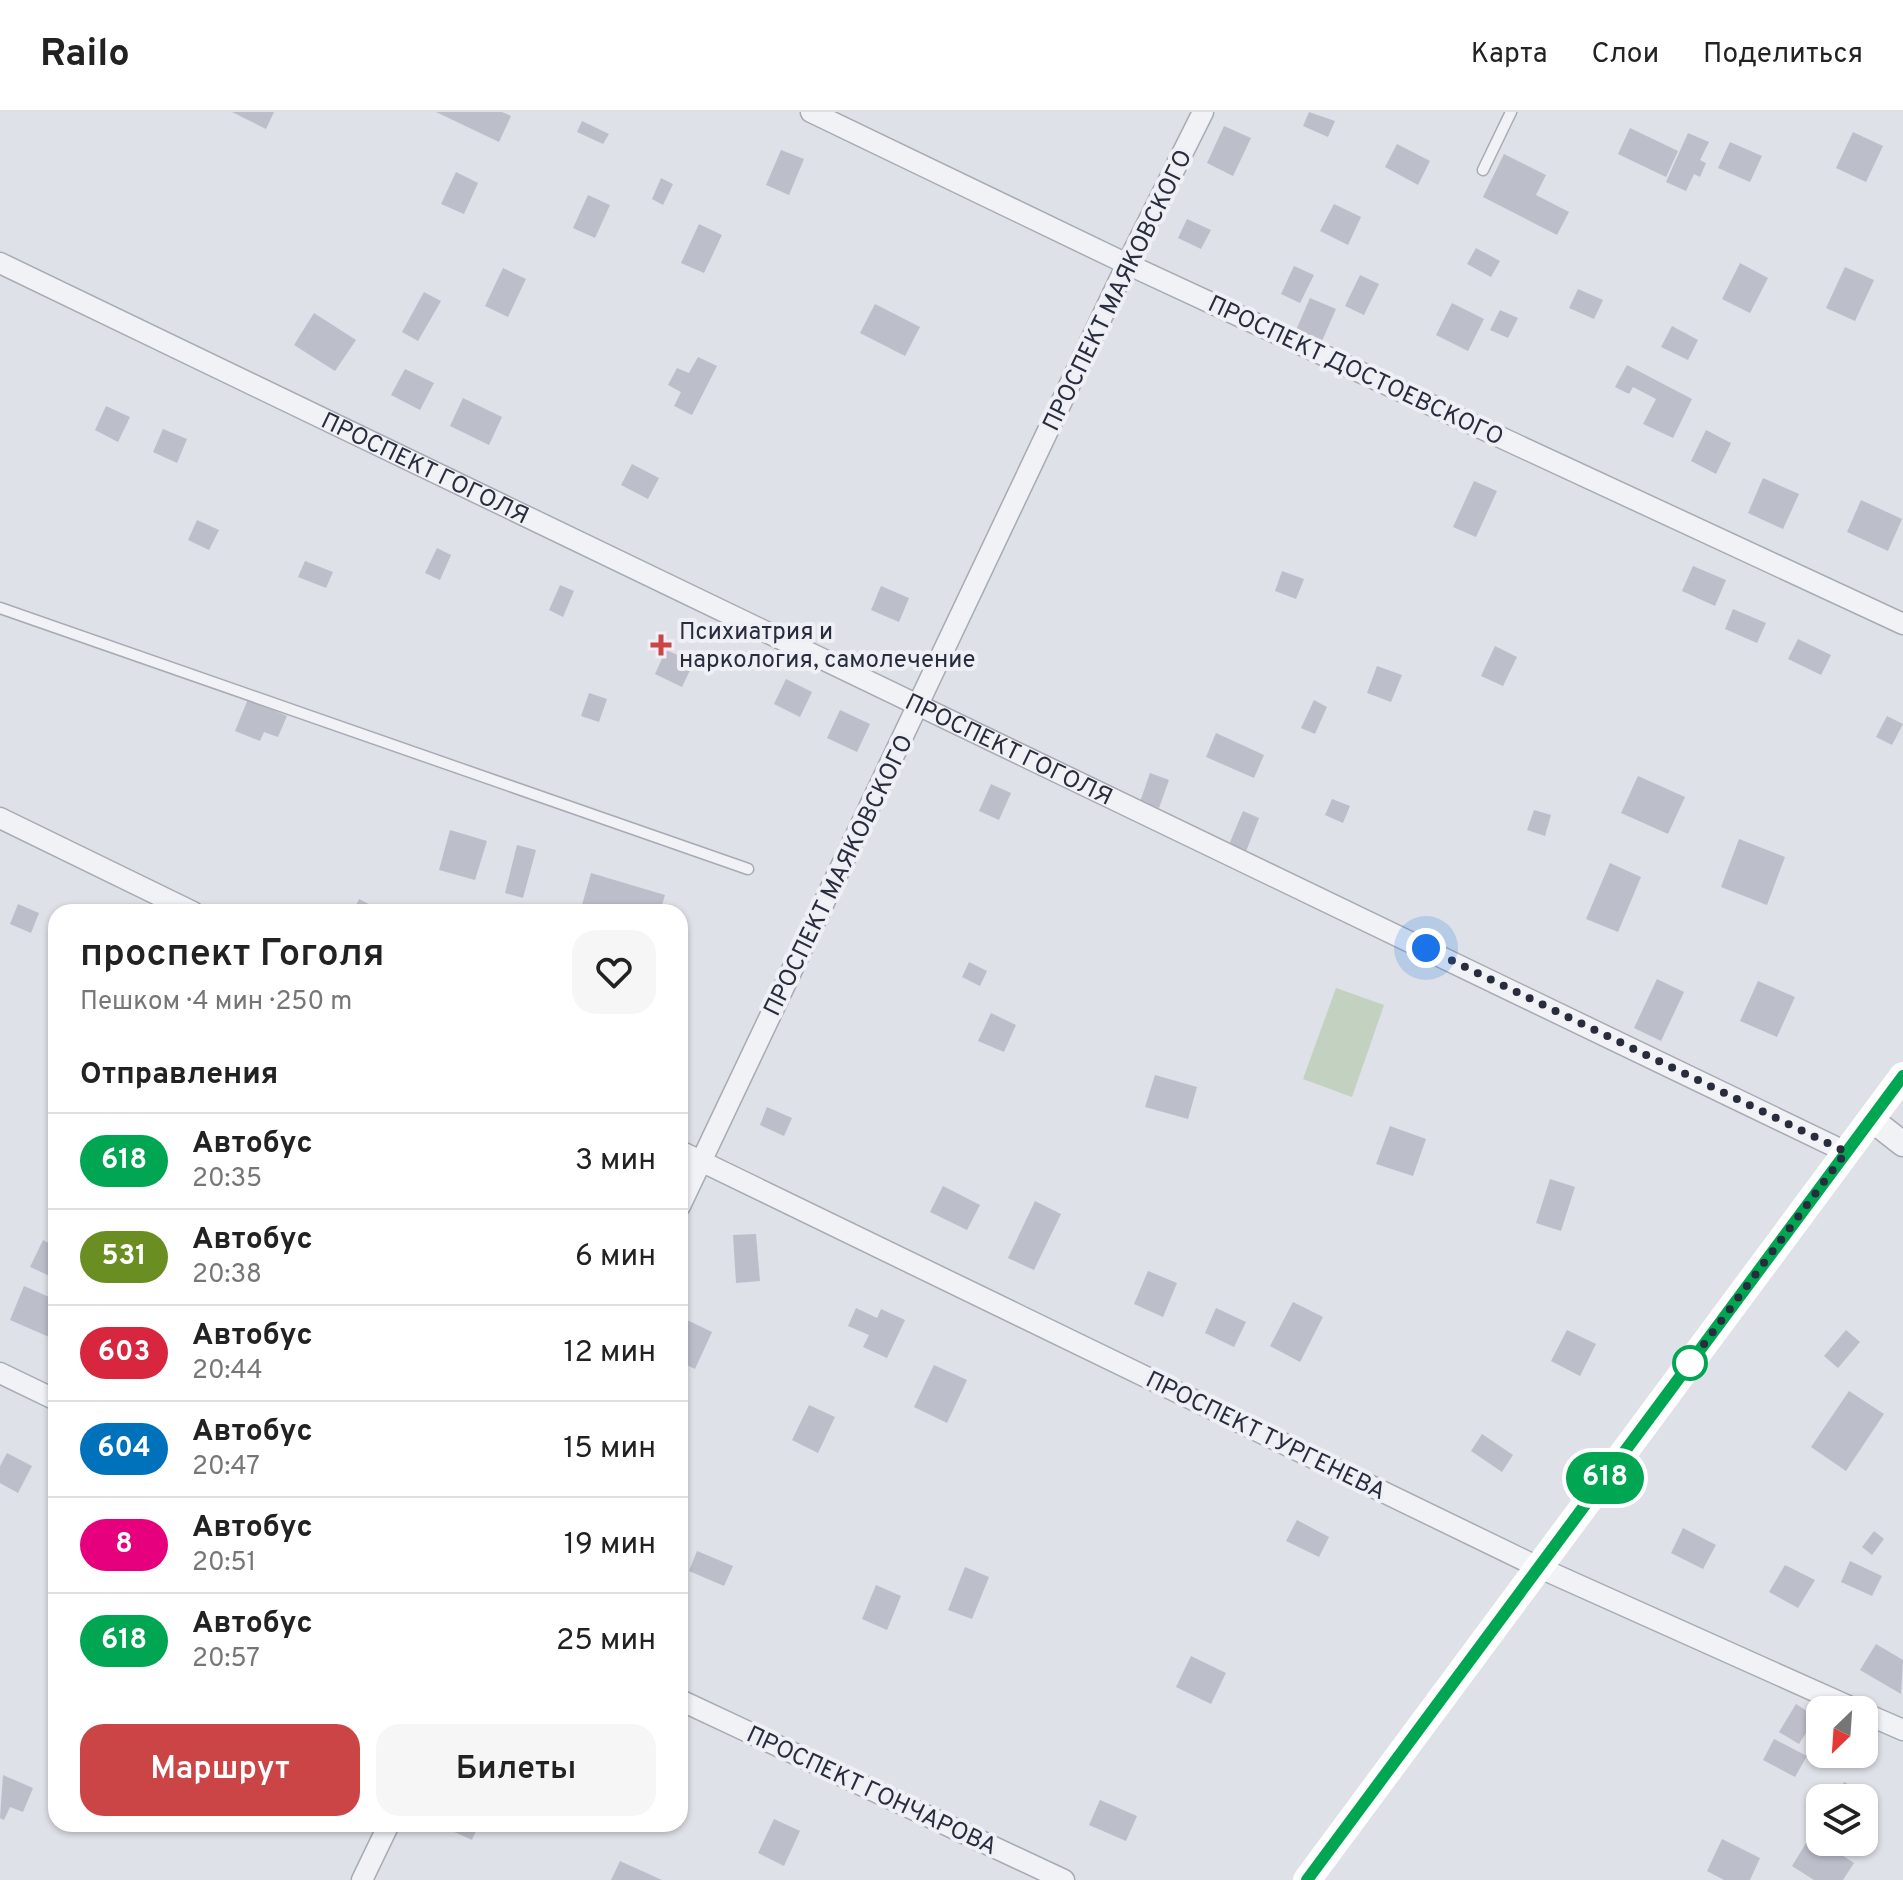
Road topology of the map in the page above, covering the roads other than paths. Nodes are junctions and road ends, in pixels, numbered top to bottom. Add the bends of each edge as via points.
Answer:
1 (811, 112) edge
2 (1203, 112) edge
3 (1511, 112) edge
4 (1483, 170) dead end
5 (0, 263) edge
6 (1127, 264) junction
7 (0, 608) edge
8 (1903, 624) edge
9 (921, 703) junction
10 (0, 818) edge
11 (748, 869) dead end
12 (177, 904) edge
13 (1903, 1076) edge
14 (1871, 1119) junction
15 (1903, 1144) edge
16 (1846, 1152) junction
17 (688, 1155) edge
18 (701, 1161) junction
19 (688, 1189) edge
20 (0, 1373) edge
21 (48, 1396) edge
22 (1538, 1567) junction
23 (1826, 1696) edge
24 (688, 1704) edge
25 (1878, 1719) edge
26 (1903, 1730) edge
27 (385, 1832) edge
28 (362, 1880) edge
29 (1064, 1880) edge
30 (1307, 1880) edge

1 - 6 street, ПРОСПЕКТ ДОСТОЕВСКОГО
2 - 6 street, ПРОСПЕКТ МАЯКОВСКОГО
3 - 4 lane
5 - 9 street, ПРОСПЕКТ ГОГОЛЯ
6 - 8 street, ПРОСПЕКТ ДОСТОЕВСКОГО
6 - 9 street, ПРОСПЕКТ МАЯКОВСКОГО
7 - 11 lane
9 - 16 street, ПРОСПЕКТ ГОГОЛЯ
9 - 18 street, ПРОСПЕКТ МАЯКОВСКОГО
10 - 12 street
13 - 14 main road
14 - 15 street
14 - 16 main road
16 - 22 main road
17 - 18 street, ПРОСПЕКТ ТУРГЕНЕВА
18 - 19 street, ПРОСПЕКТ МАЯКОВСКОГО
18 - 22 street, ПРОСПЕКТ ТУРГЕНЕВА
20 - 21 street
22 - 23 street, ПРОСПЕКТ ТУРГЕНЕВА
22 - 30 main road
24 - 29 street, ПРОСПЕКТ ГОНЧАРОВА
25 - 26 street
27 - 28 street

